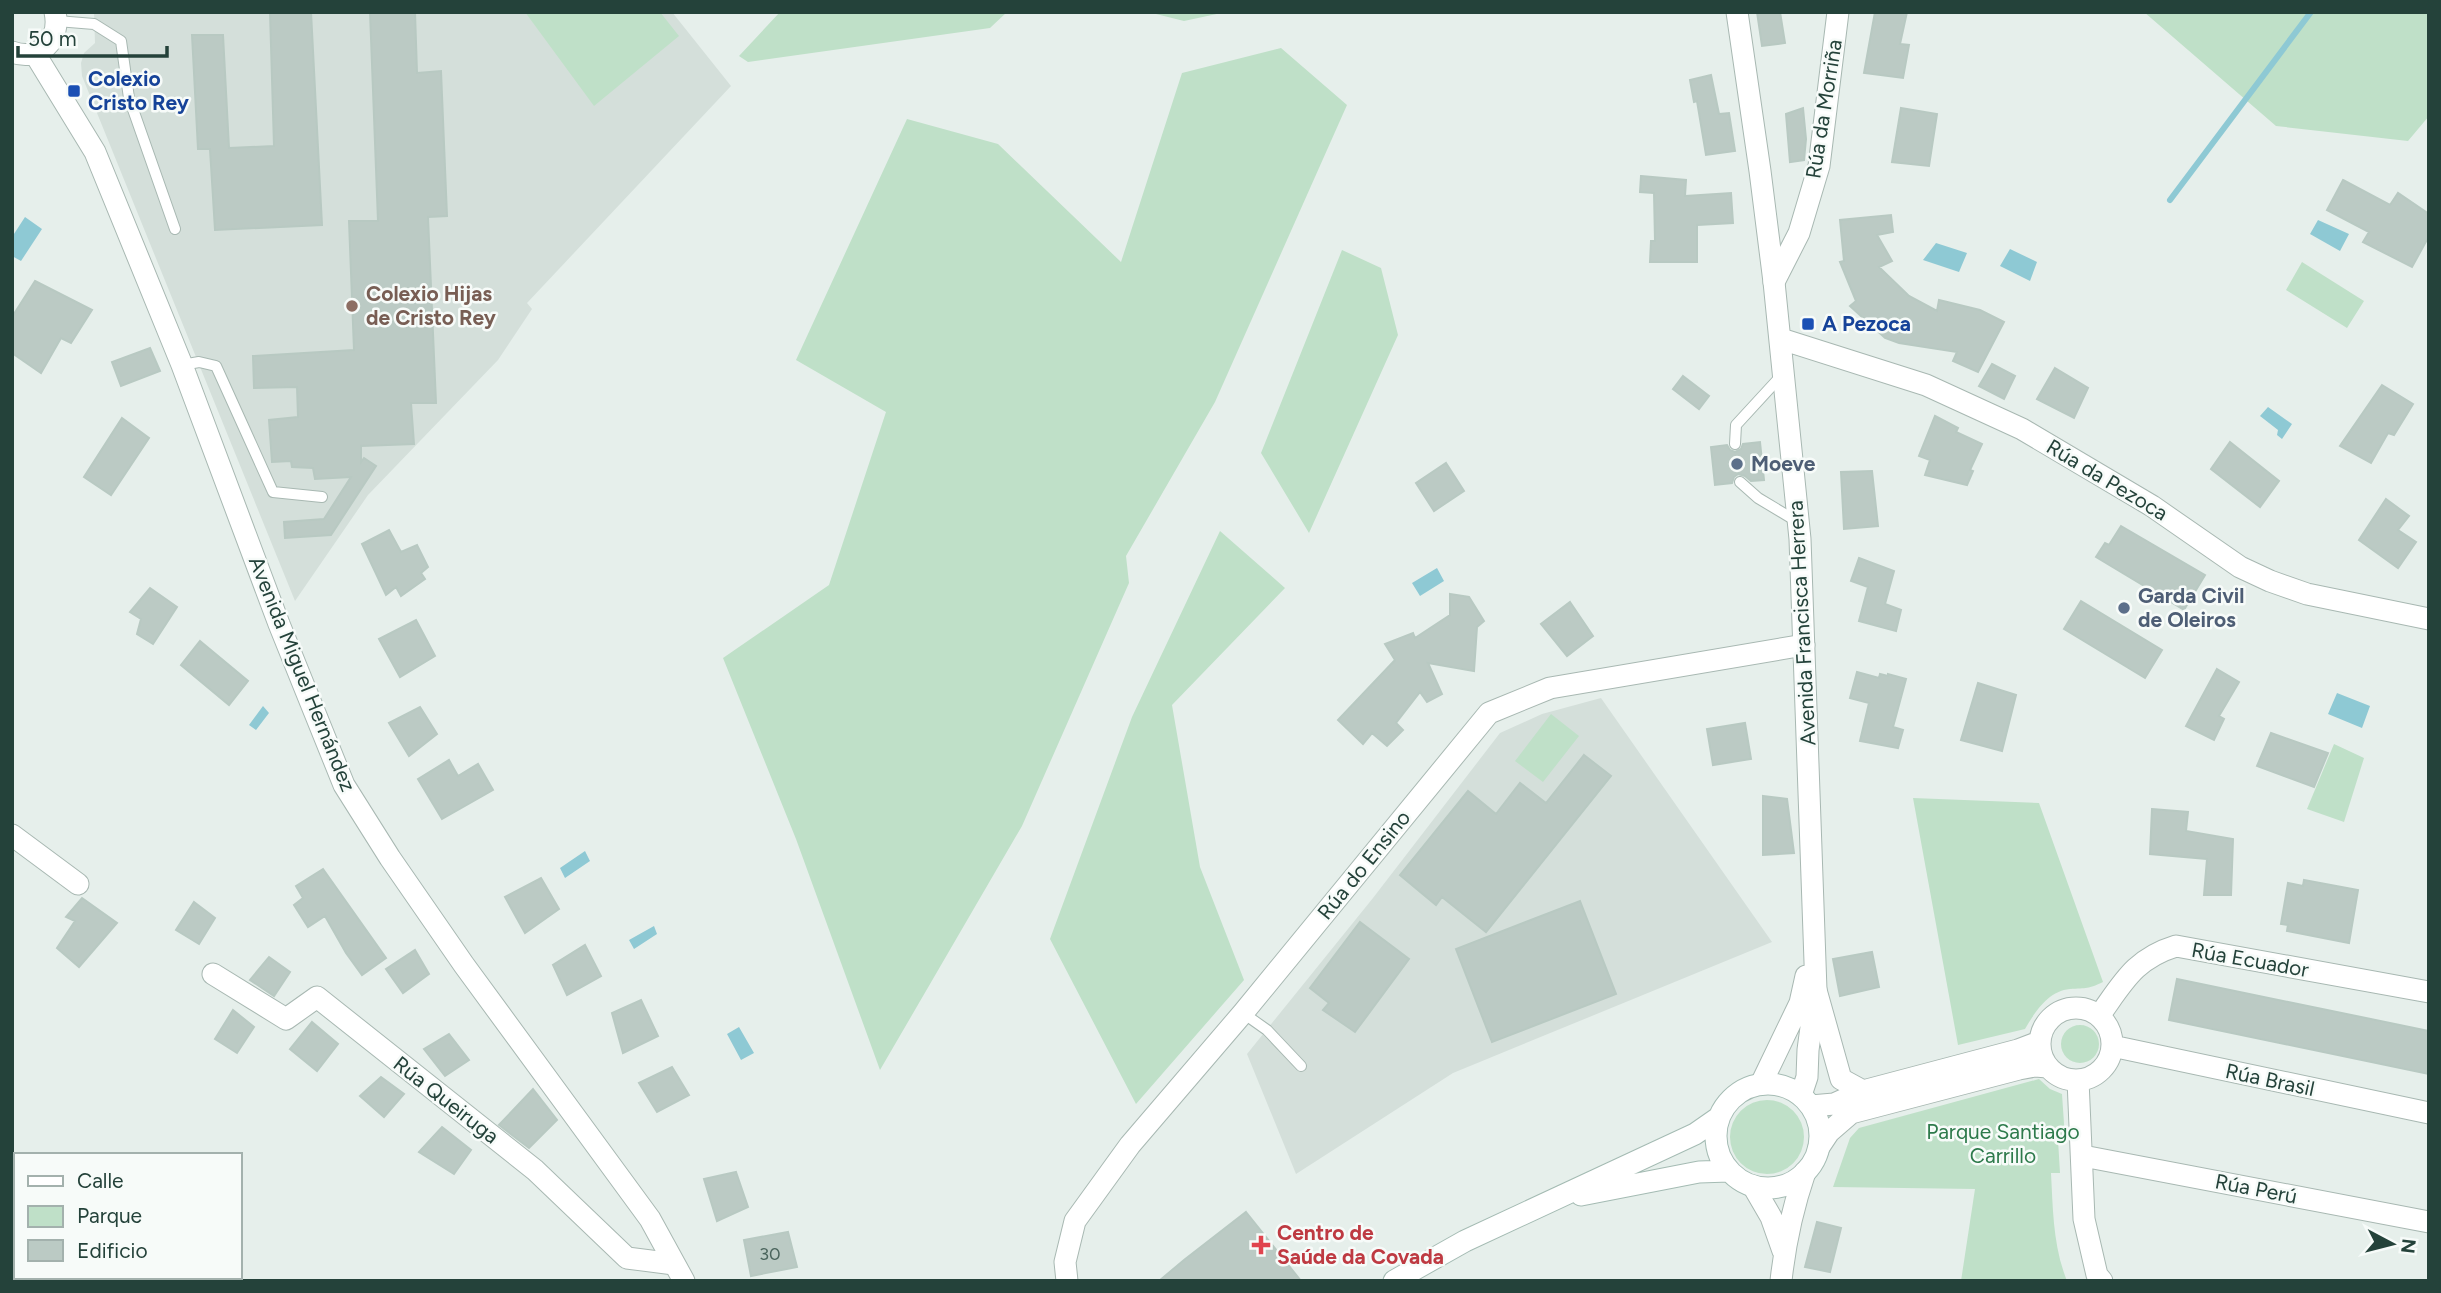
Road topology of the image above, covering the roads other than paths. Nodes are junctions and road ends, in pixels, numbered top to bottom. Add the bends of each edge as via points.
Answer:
1 (1737, 12) edge
2 (1838, 12) edge
3 (56, 17) edge
4 (12, 51) edge
5 (34, 54) junction
6 (175, 229) dead end
7 (1774, 282) junction
8 (1781, 339) junction
9 (181, 365) junction
10 (1784, 373) junction
11 (1735, 444) dead end
12 (1740, 482) dead end
13 (322, 497) dead end
14 (1799, 522) junction
15 (2429, 620) edge
16 (1804, 645) junction
17 (12, 835) edge
18 (78, 884) dead end
19 (1816, 944) junction
20 (213, 974) dead end
21 (1816, 990) junction
22 (2429, 992) edge
23 (1243, 1013) junction
24 (2099, 1016) junction
25 (2039, 1042) junction
26 (2112, 1046) junction
27 (1301, 1066) dead end
28 (2048, 1067) junction
29 (2078, 1080) junction
30 (1761, 1084) junction
31 (1863, 1090) junction
32 (1806, 1100) junction
33 (2429, 1113) edge
34 (1718, 1118) junction
35 (1819, 1147) junction
36 (2083, 1156) junction
37 (1729, 1171) junction
38 (1805, 1172) junction
39 (1753, 1186) junction
40 (1558, 1199) junction
41 (2429, 1222) edge
42 (1783, 1253) junction
43 (679, 1272) edge
44 (1067, 1281) edge
45 (1394, 1281) edge
46 (1780, 1281) edge
47 (2102, 1281) edge

1 - 7 street, Avenida Francisca Herrera
2 - 7 street, Rúa da Morriña via 1819,166 1799,233
3 - 5 street via 52,42
3 - 6 lane via 94,24 121,41 129,98
4 - 5 street
5 - 9 street, Avenida Miguel Hernández via 95,152
7 - 8 street, Avenida Francisca Herrera
8 - 10 street, Avenida Francisca Herrera
8 - 15 street, Rúa da Pezoca via 1926,385 2022,429 2152,506 2239,567 2270,581 2307,594
9 - 13 lane via 199,362 216,366 273,492
9 - 43 street, Avenida Miguel Hernández via 344,785 464,965 650,1219
10 - 11 lane via 1736,425
10 - 14 street, Avenida Francisca Herrera
12 - 14 lane
14 - 16 street, Avenida Francisca Herrera
16 - 19 street, Avenida Francisca Herrera
16 - 23 street, Rúa do Ensino via 1550,688 1489,713
17 - 18 street
19 - 21 street, Avenida Francisca Herrera
19 - 30 street, Avenida Francisca Herrera via 1800,1003
20 - 43 street, Rúa Queiruga via 286,1019 317,997 535,1170 627,1258
21 - 31 street, Avenida Francisca Herrera via 1841,1079
21 - 32 street, Avenida Francisca Herrera
22 - 24 street, Rúa Ecuador via 2176,946 2140,963
23 - 27 lane
23 - 44 street, Rúa do Ensino via 1129,1145 1075,1221 1065,1262
24 - 25 street via 2080,1007 2057,1012 2048,1020
24 - 26 street via 2109,1030
25 - 28 street
25 - 31 street
26 - 29 street via 2097,1073
26 - 33 street, Rúa Brasil
28 - 29 street
28 - 35 street via 2019,1069 1851,1113
29 - 36 street
30 - 32 street via 1782,1086
30 - 34 street via 1735,1095
31 - 32 street via 1834,1104
32 - 35 street via 1817,1118
34 - 37 street via 1716,1146
34 - 40 street via 1695,1134
35 - 38 street
36 - 41 street, Rúa Perú
36 - 47 street via 2084,1219
37 - 39 street
37 - 40 street via 1699,1172
38 - 39 street via 1781,1186
38 - 42 street
39 - 42 street via 1771,1217
40 - 45 street via 1465,1241
42 - 46 street

